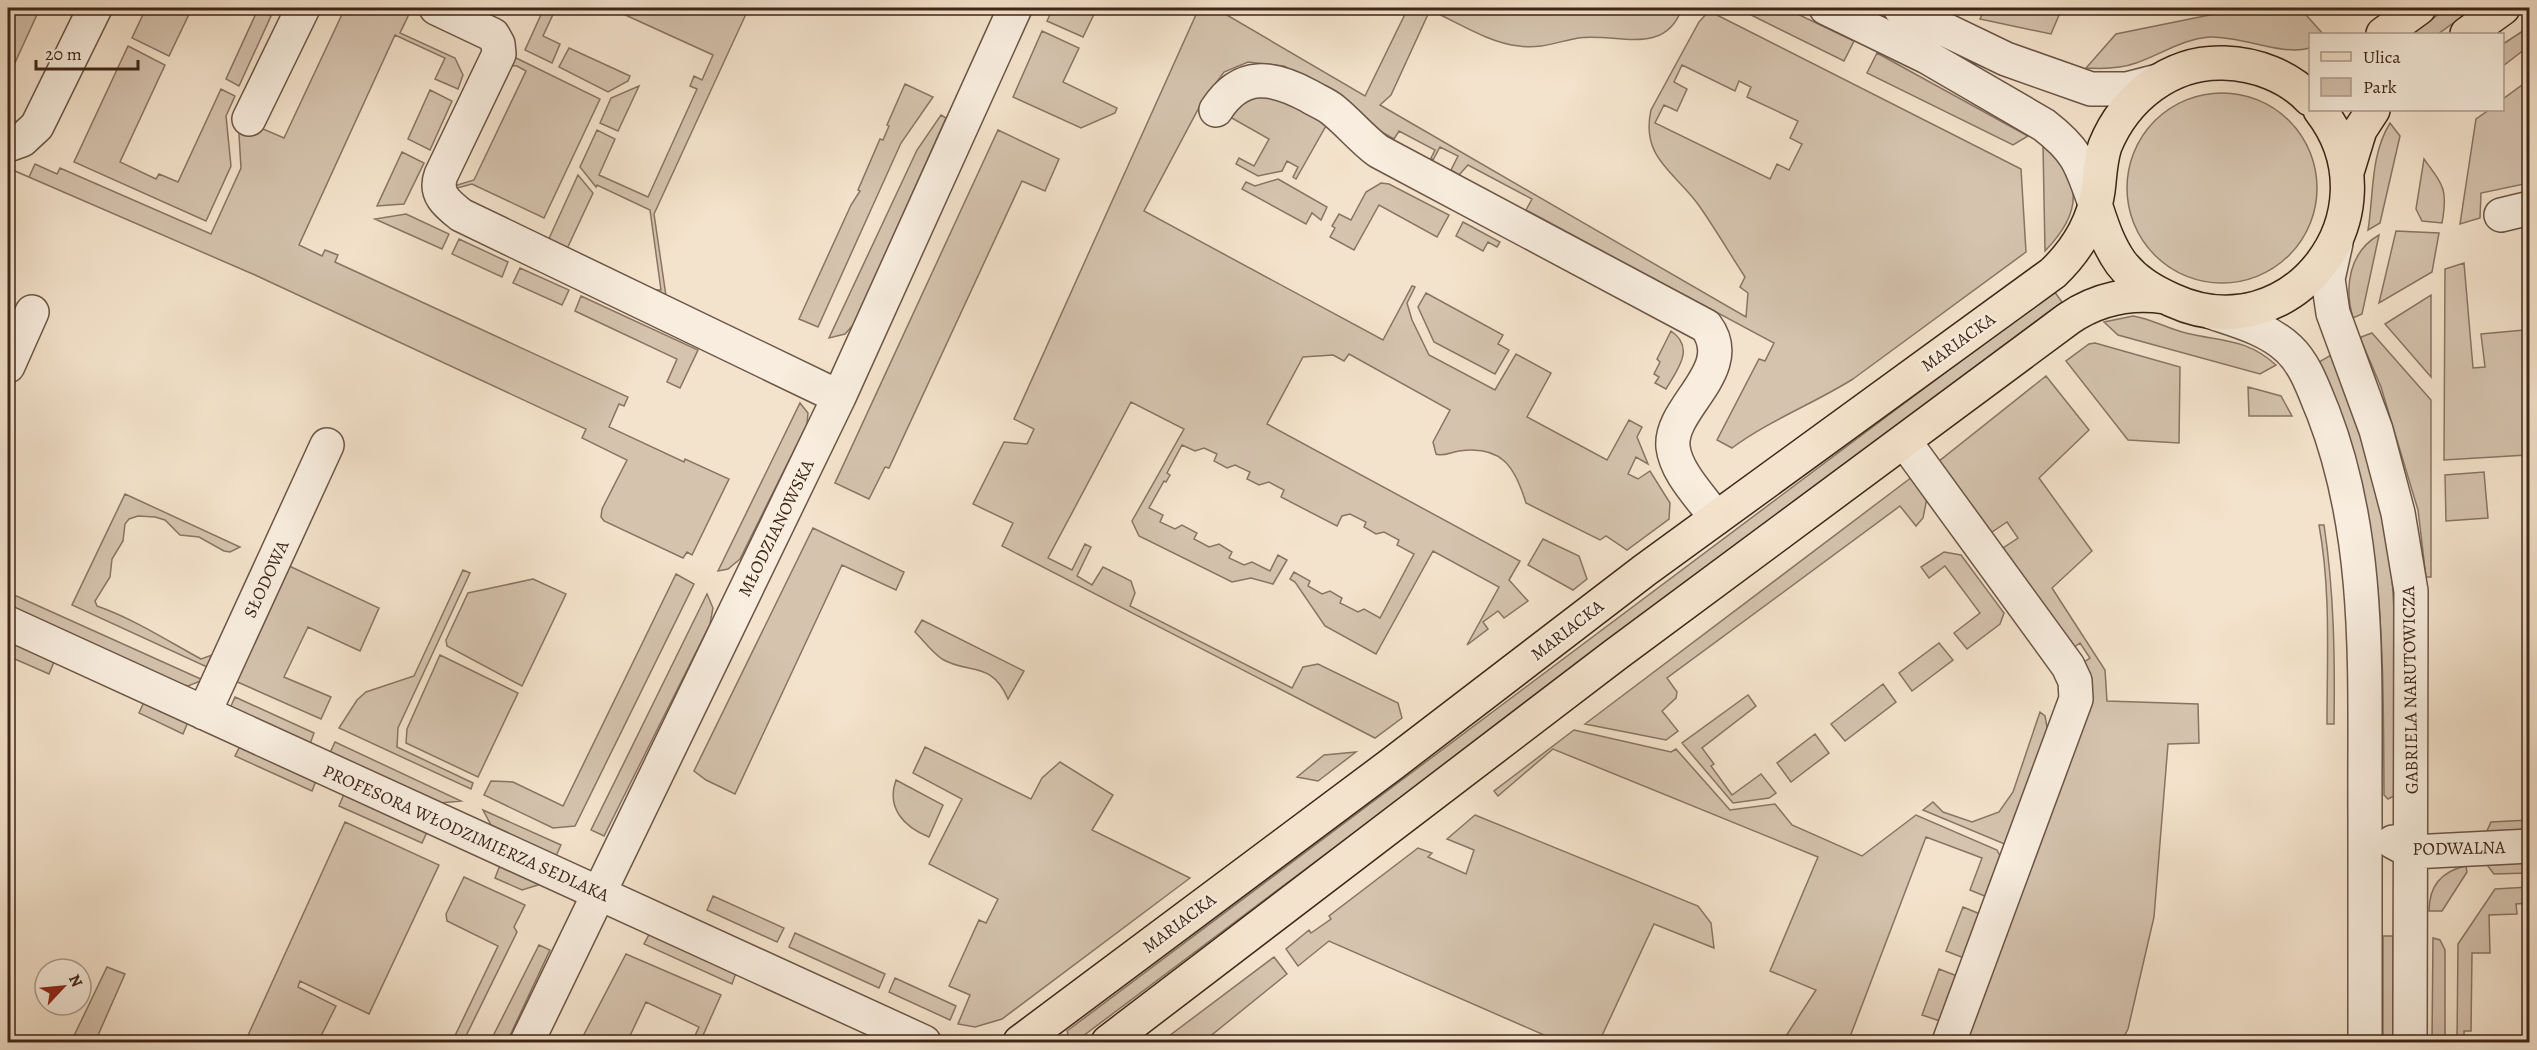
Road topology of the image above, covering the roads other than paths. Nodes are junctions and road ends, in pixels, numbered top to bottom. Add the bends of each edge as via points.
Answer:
1 (95, 8) edge
2 (303, 8) edge
3 (436, 8) edge
4 (1015, 8) edge
5 (1827, 8) edge
6 (1900, 8) edge
7 (2419, 8) edge
8 (2503, 8) edge
9 (2384, 33) edge
10 (2468, 33) edge
11 (2309, 68) edge
12 (2264, 70) junction
13 (2158, 81) junction
14 (2309, 98) edge
15 (1216, 110) dead end
16 (2321, 111) edge
17 (2372, 111) edge
18 (249, 119) dead end
19 (8, 145) edge
20 (2348, 169) junction
21 (2095, 204) junction
22 (2336, 243) junction
23 (2165, 297) junction
24 (32, 312) dead end
25 (2211, 312) junction
26 (8, 366) edge
27 (839, 397) junction
28 (1905, 442) junction
29 (327, 445) dead end
30 (1716, 518) junction
31 (8, 623) edge
32 (204, 713) junction
33 (2365, 816) junction
34 (2529, 846) edge
35 (2412, 852) junction
36 (601, 894) junction
37 (527, 1042) edge
38 (924, 1042) edge
39 (1020, 1042) edge
40 (1108, 1042) edge
41 (1950, 1042) edge
42 (2365, 1042) edge
43 (2410, 1042) edge

1 - 19 street via 37,126 22,140
2 - 18 street
3 - 27 street via 493,35 499,54 441,175 438,184 443,199 461,215
4 - 27 street, MŁODZIANOWSKA
5 - 21 street via 1927,57 2044,125 2079,160
6 - 13 street via 2006,59 2091,89 2127,89
7 - 9 main road
8 - 10 main road
11 - 12 main road
12 - 13 main road, MARIACKA via 2233,63 2210,64 2187,68
12 - 14 main road via 2294,85
13 - 21 main road, MARIACKA via 2133,101 2106,145
15 - 30 street via 1229,93 1247,82 1289,85 1333,109 1378,151 1706,326 1715,338 1714,362 1676,430 1673,448 1681,469
16 - 20 main road via 2338,136
17 - 20 main road via 2360,130
20 - 22 main road via 2346,206
21 - 23 main road via 2107,239 2121,263 2146,288
21 - 30 main road, MARIACKA via 2079,243 2053,273
22 - 25 main road via 2316,270 2291,292 2244,310
22 - 35 street, GABRIELA NARUTOWICZA via 2328,279 2333,313 2376,430 2398,513 2410,591
23 - 25 main road
23 - 28 main road via 2136,295 2082,310
24 - 26 street
25 - 33 street via 2254,327 2289,349 2311,382 2331,434 2352,512 2362,589
27 - 36 street, MŁODZIANOWSKA
28 - 40 main road via 1615,655
28 - 41 street via 2063,658 2075,681 2076,699
29 - 32 street, SŁODOWA
30 - 39 main road, MARIACKA
31 - 32 street, PROFESORA WŁODZIMIERZA SEDLAKA
32 - 36 street, PROFESORA WŁODZIMIERZA SEDLAKA
33 - 35 street, PODWALNA via 2386,837
33 - 42 street
34 - 35 street, PODWALNA
35 - 43 street, GABRIELA NARUTOWICZA
36 - 37 street, MŁODZIANOWSKA
36 - 38 street, PROFESORA WŁODZIMIERZA SEDLAKA

